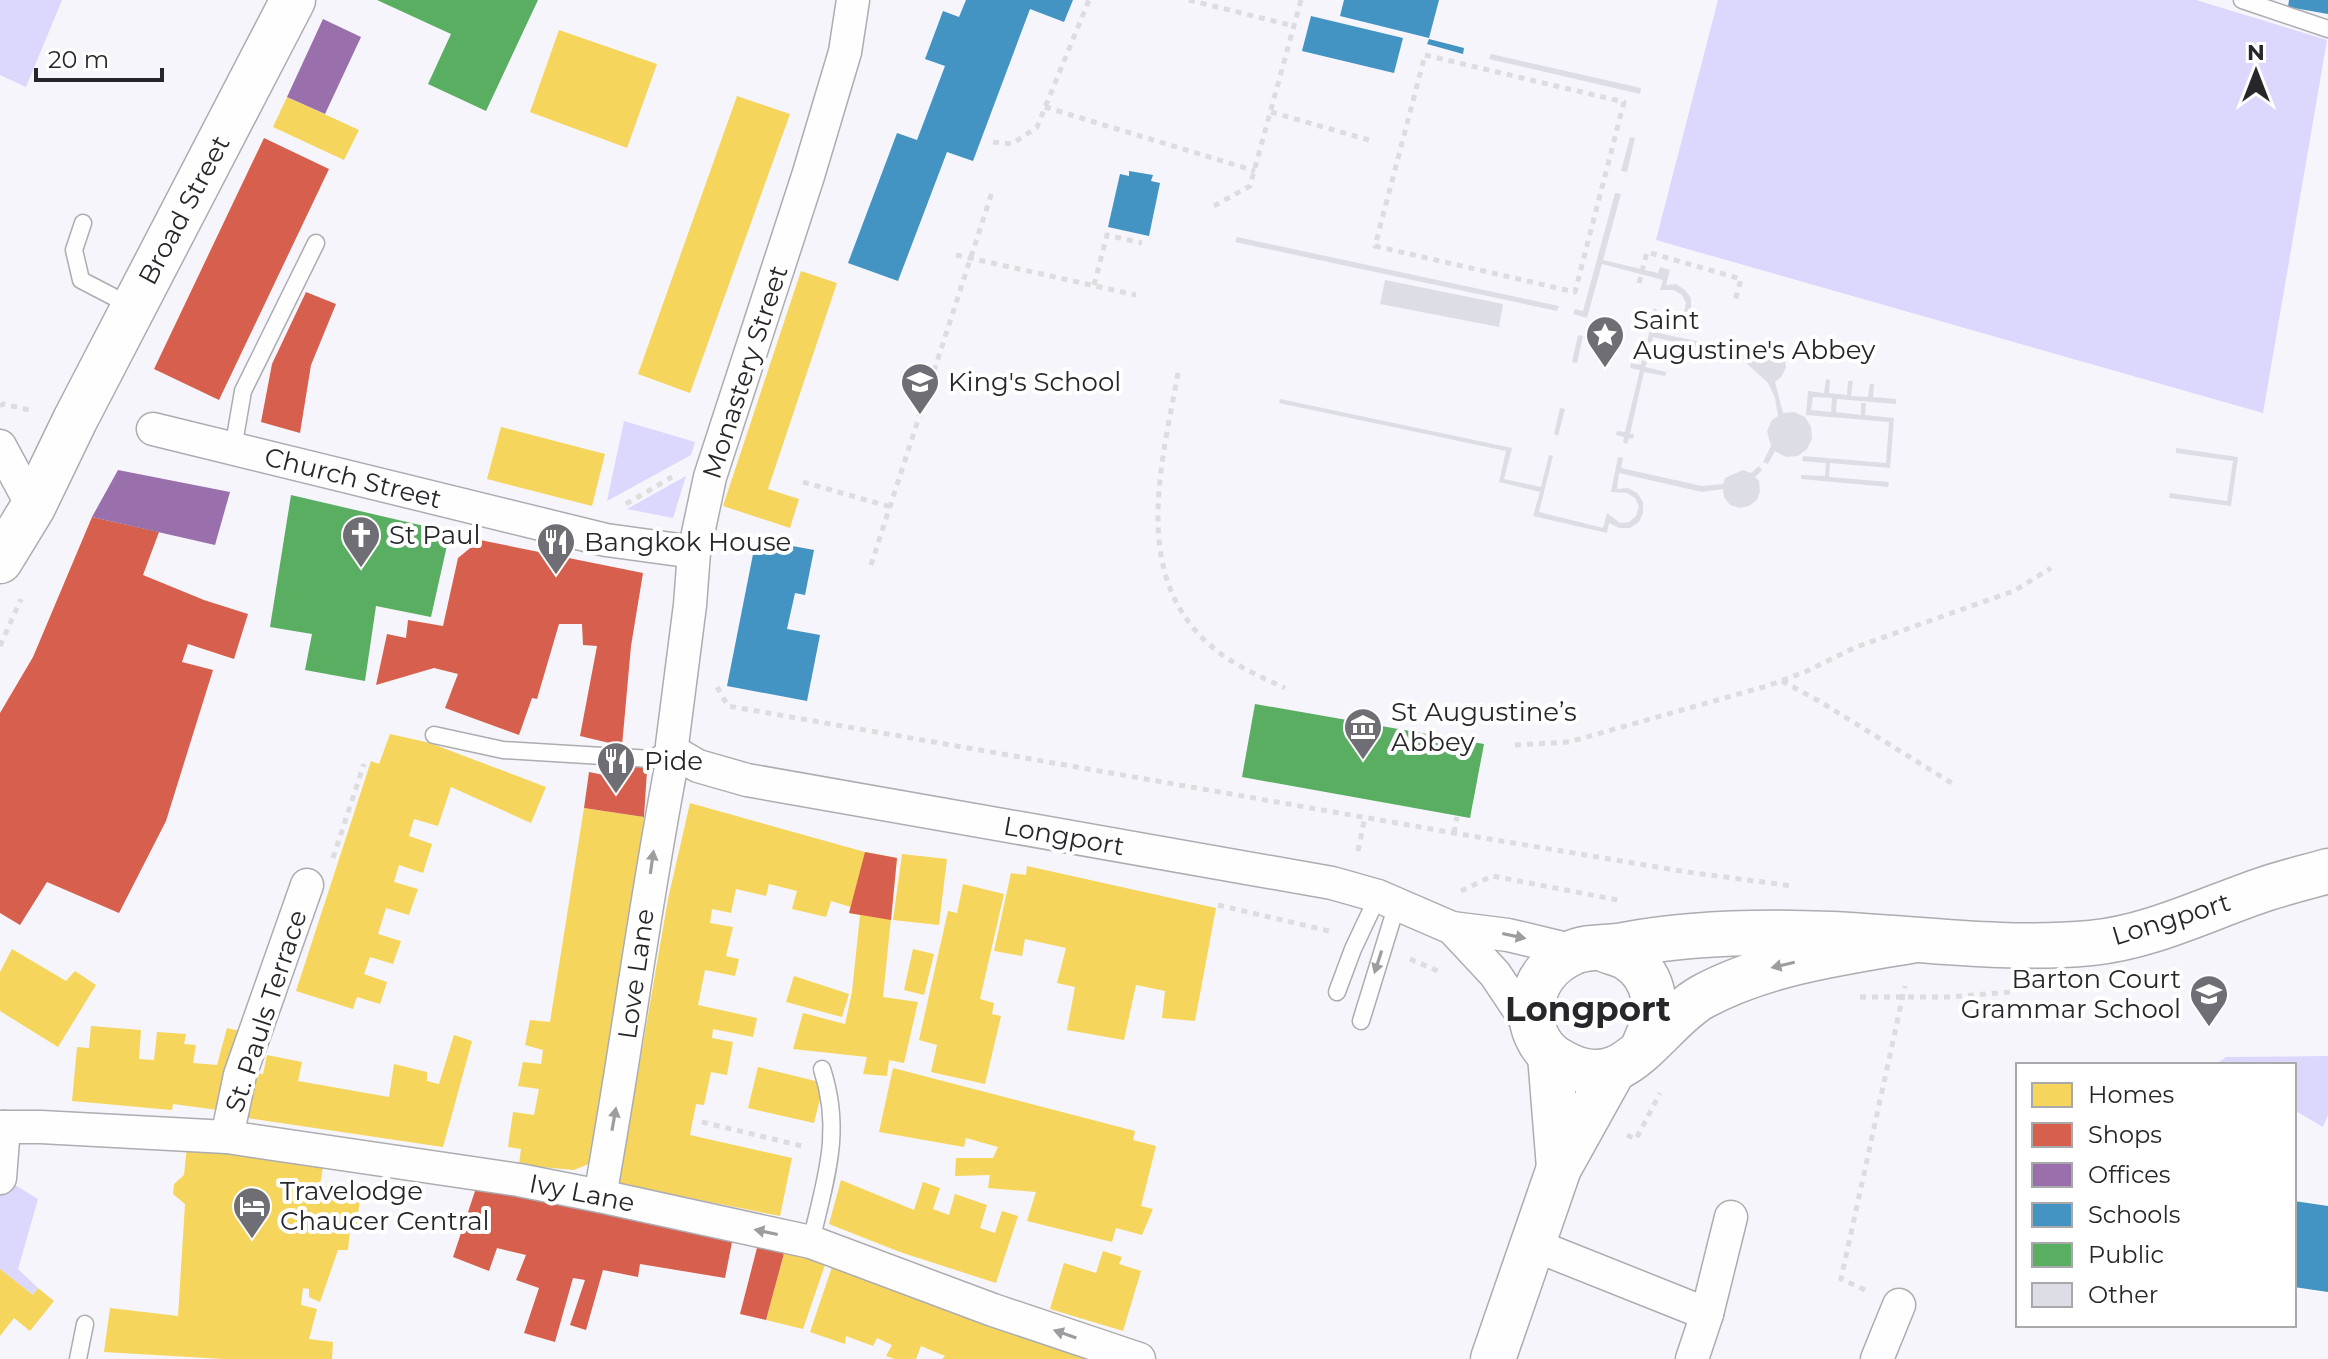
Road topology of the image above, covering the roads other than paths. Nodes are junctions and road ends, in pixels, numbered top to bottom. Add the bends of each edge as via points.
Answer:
1 (293, 0) edge
2 (853, 0) edge
3 (2242, 0) edge
4 (2328, 29) edge
5 (83, 223) dead end
6 (316, 243) dead end
7 (133, 307) junction
8 (153, 429) dead end
9 (0, 446) edge
10 (233, 449) junction
11 (33, 507) junction
12 (694, 552) junction
13 (2, 563) edge
14 (434, 735) dead end
15 (673, 748) junction
16 (2328, 871) edge
17 (307, 885) road end
18 (1388, 900) junction
19 (1452, 928) junction
20 (1915, 940) junction
21 (1589, 950) junction
22 (1337, 992) dead end
23 (1361, 1021) dead end
24 (1543, 1044) junction
25 (1629, 1057) junction
26 (822, 1069) dead end
27 (2, 1127) edge
28 (227, 1137) junction
29 (1559, 1168) junction
30 (0, 1178) edge
31 (600, 1196) junction
32 (1731, 1217) dead end
33 (811, 1242) junction
34 (1534, 1245) junction
35 (1899, 1305) dead end
36 (1707, 1314) junction
37 (85, 1324) dead end
38 (78, 1359) edge
39 (1139, 1359) edge
40 (1493, 1359) edge
41 (1692, 1359) edge
42 (1877, 1359) edge

1 - 7 main road, Broad Street
2 - 12 street, Monastery Street via 845,52 710,477
3 - 4 lane
5 - 7 lane via 74,250 81,280
6 - 10 lane via 243,391
7 - 11 main road, Broad Street
8 - 10 street, Church Street
9 - 11 street
10 - 12 street, Church Street via 606,540
11 - 13 main road, Broad Street
12 - 15 street, Monastery Street
14 - 15 lane via 503,750 652,759
15 - 18 street, Longport via 698,766 747,780 1332,883
31 -> 15 street, Love Lane
16 - 20 main road, Longport via 2154,930 2096,942 2027,947
17 - 28 street, St. Pauls Terrace via 240,1075
18 - 19 street, Longport
18 - 22 lane via 1353,949
18 -> 23 lane
19 -> 21 street, Longport
19 - 24 street, Longport via 1495,974
20 - 21 main road, Longport via 1756,933 1669,936
20 -> 25 main road, Longport via 1761,971 1699,999
21 - 24 main road, Longport via 1549,966 1534,990 1531,1013
21 - 25 main road, Longport via 1627,958 1644,975 1653,995 1653,1027
24 - 25 main road via 1574,1069 1593,1072
24 - 29 main road
25 - 29 main road
26 - 33 lane via 831,1096 832,1147
27 - 28 street, Ivy Lane
27 - 30 street, Ivy Lane
28 - 31 street, Ivy Lane
29 - 34 main road
33 -> 31 street, Ivy Lane
32 - 36 street
39 -> 33 street, Ivy Lane
34 - 36 street
34 - 40 main road
35 - 42 street
36 - 41 street
37 - 38 lane

